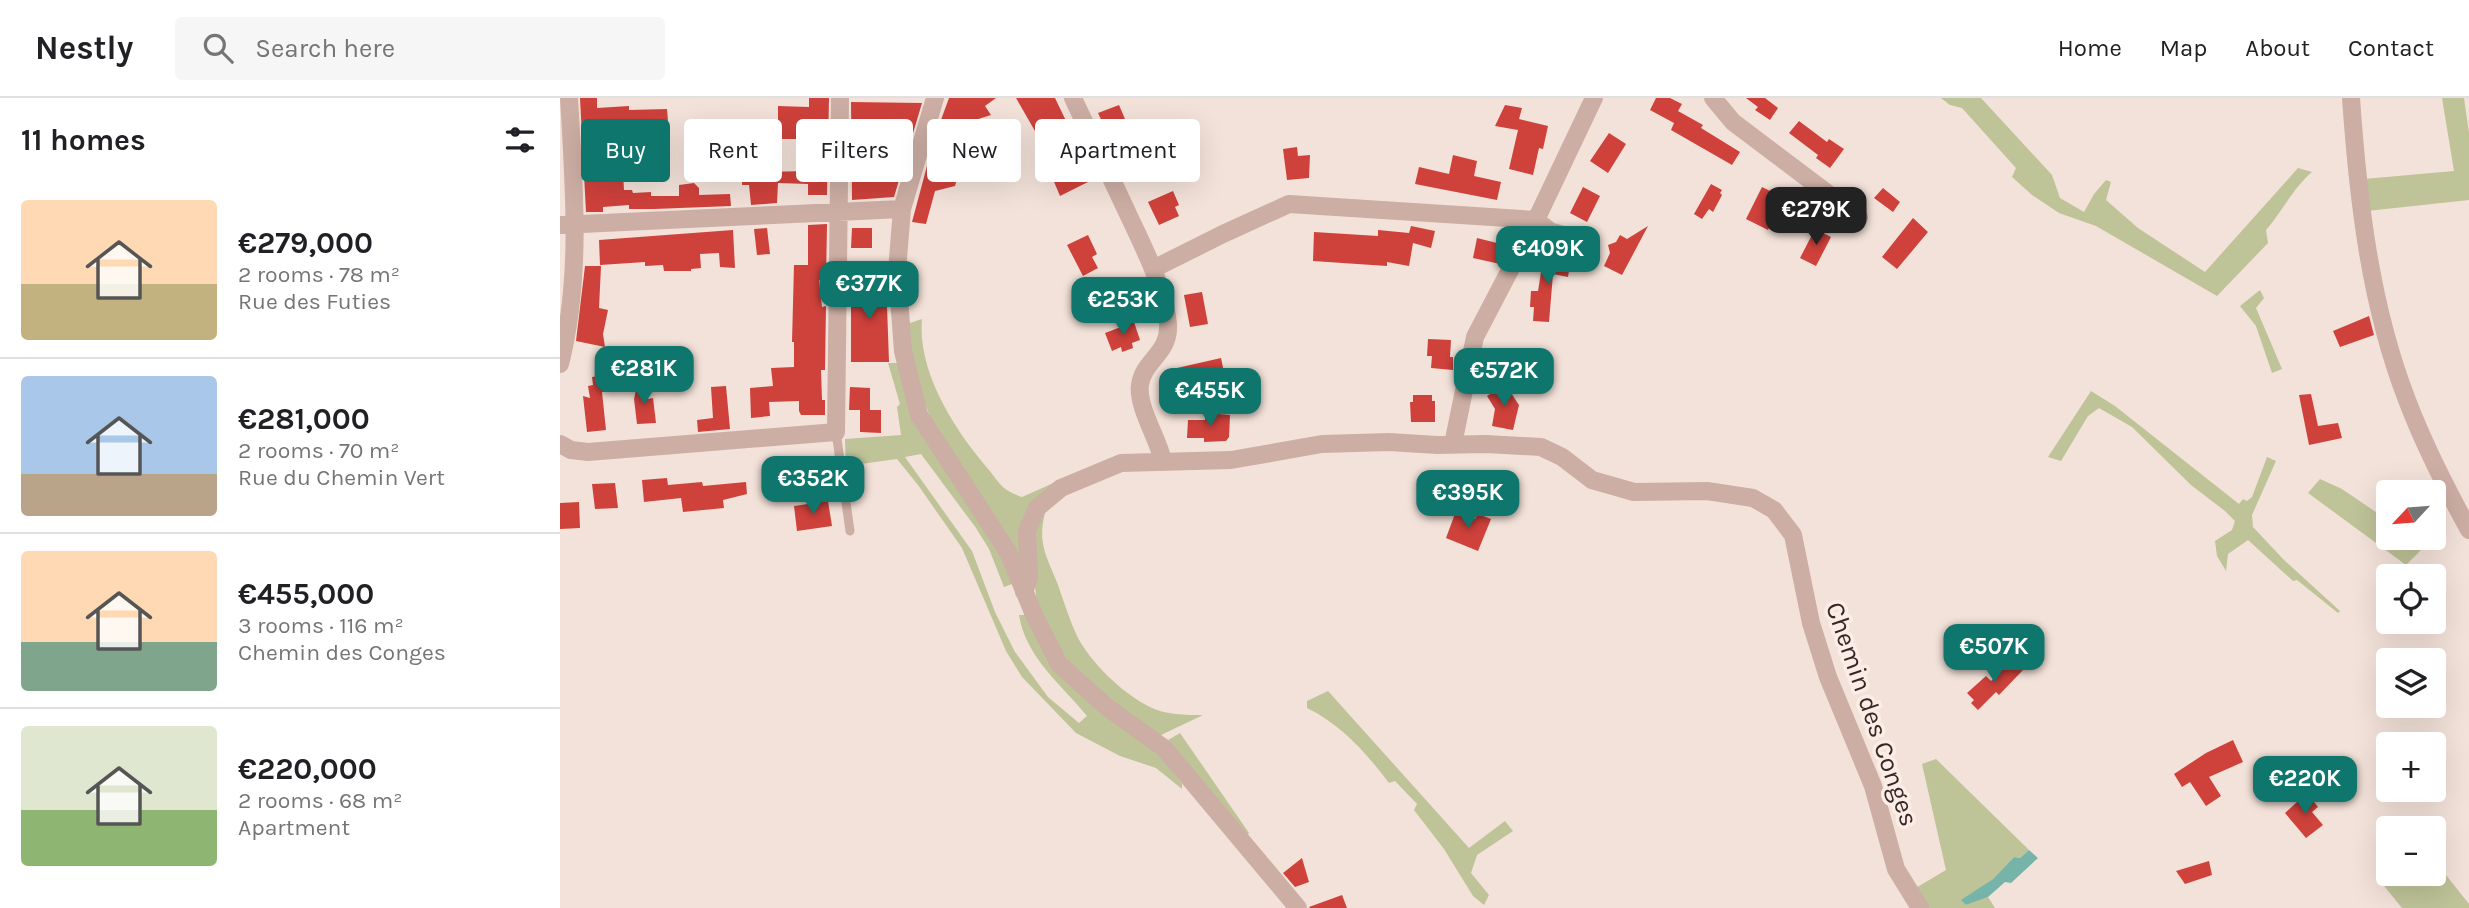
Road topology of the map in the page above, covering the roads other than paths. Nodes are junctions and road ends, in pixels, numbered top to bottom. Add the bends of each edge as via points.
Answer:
1 (569, 98) edge
2 (840, 98) edge
3 (935, 98) edge
4 (1073, 98) edge
5 (1594, 98) edge
6 (1713, 98) edge
7 (2351, 98) edge
8 (902, 209) junction
9 (839, 212) junction
10 (1859, 217) dead end
11 (1536, 220) junction
12 (568, 226) edge
13 (1586, 242) dead end
14 (1153, 270) junction
15 (560, 364) edge
16 (836, 432) junction
17 (560, 444) edge
18 (1453, 444) junction
19 (1163, 461) junction
20 (2469, 530) edge
21 (850, 531) dead end
22 (1024, 592) junction
23 (1298, 908) edge
24 (1920, 908) edge

1 - 12 street
2 - 9 street
3 - 8 street
4 - 14 street
5 - 11 street
6 - 10 street via 1734,122
7 - 20 street via 2364,232 2390,348 2429,454
8 - 9 street
8 - 22 street via 899,313 919,415 995,529
9 - 12 street
9 - 16 street
11 - 13 street via 1550,231
11 - 14 street via 1289,204
11 - 18 street via 1475,337
12 - 15 street via 570,302
14 - 19 street via 1168,328 1165,345 1144,371 1139,388
16 - 17 street via 588,452
16 - 21 lane
18 - 19 street, Chemin des Conges via 1322,444 1231,460
18 - 24 street, Chemin des Conges via 1541,447 1601,483 1634,492 1741,495 1765,504 1782,518 1797,546 1811,623 1828,677 1873,786 1896,869
19 - 22 street, Chemin des Conges via 1110,466 1045,500 1027,531 1029,579
22 - 23 street via 1059,664 1108,708 1164,748

